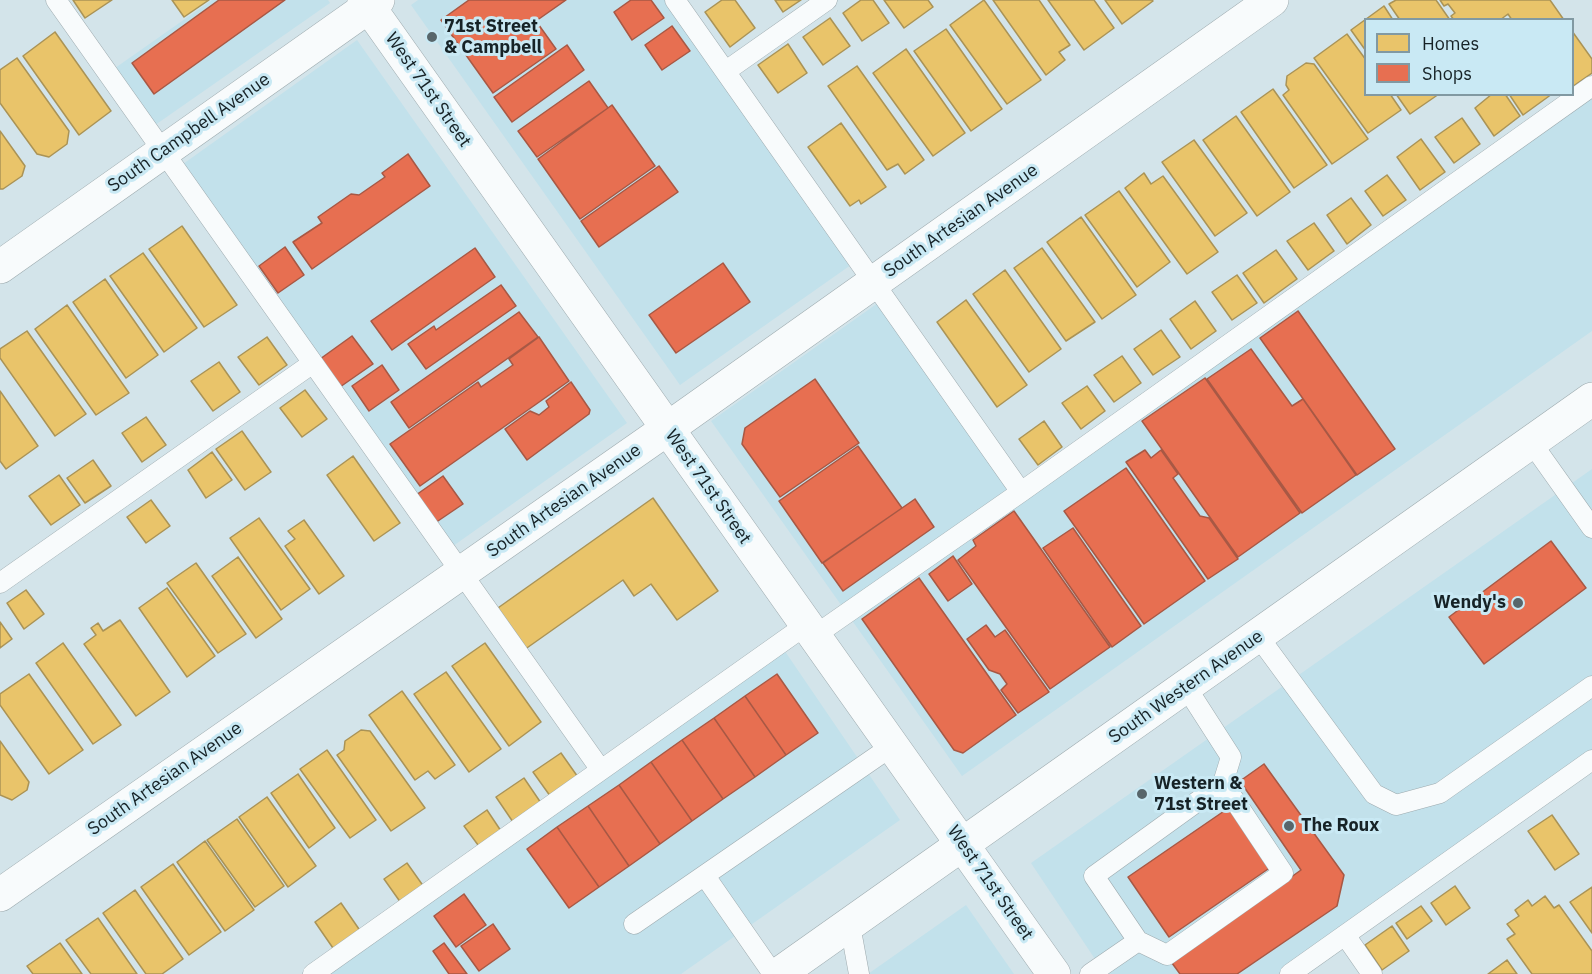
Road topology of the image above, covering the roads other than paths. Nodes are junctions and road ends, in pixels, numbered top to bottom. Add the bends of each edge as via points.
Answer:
1 (56, 0) edge
2 (675, 0) edge
3 (827, 0) edge
4 (1272, 0) edge
5 (370, 2) edge
6 (726, 71) junction
7 (1592, 86) edge
8 (164, 151) junction
9 (0, 267) edge
10 (874, 282) junction
11 (313, 363) junction
12 (1592, 399) edge
13 (667, 429) junction
14 (1531, 442) junction
15 (1021, 492) junction
16 (1592, 528) edge
17 (461, 572) junction
18 (0, 583) edge
19 (810, 631) junction
20 (1258, 636) junction
21 (1592, 686) edge
22 (1186, 687) junction
23 (892, 746) junction
24 (1592, 760) edge
25 (601, 770) junction
26 (1223, 783) junction
27 (963, 844) junction
28 (705, 876) junction
29 (0, 895) edge
30 (634, 924) dead end
31 (850, 925) junction
32 (1345, 935) junction
33 (1138, 941) junction
34 (313, 974) edge
35 (773, 974) edge
36 (779, 974) edge
37 (859, 974) edge
38 (1054, 974) edge
39 (1090, 974) edge
40 (1290, 974) edge
41 (1372, 974) edge

1 - 8 lane
2 - 6 lane
3 - 6 lane
4 - 10 main road, South Artesian Avenue
5 - 8 main road, South Campbell Avenue
5 - 13 main road, West 71st Street
6 - 10 lane
7 - 15 lane
8 - 9 main road, South Campbell Avenue
8 - 11 lane
10 - 13 main road, South Artesian Avenue
10 - 15 lane
11 - 17 lane
11 - 18 lane
12 - 14 main road, South Western Avenue
13 - 17 main road, South Artesian Avenue
13 - 19 main road, West 71st Street
14 - 16 lane
14 - 20 main road, South Western Avenue
15 - 19 lane
17 - 25 lane
17 - 29 main road, South Artesian Avenue
19 - 23 main road, West 71st Street
19 - 25 lane
20 - 21 lane via 1374,794 1396,805 1440,793
20 - 22 main road, South Western Avenue
22 - 26 lane via 1231,757
22 - 27 main road, South Western Avenue
23 - 27 main road, West 71st Street
23 - 28 lane
24 - 32 lane
25 - 34 lane
26 - 33 lane via 1094,876
26 - 33 lane via 1283,873 1167,956
27 - 31 main road, South Western Avenue
27 - 38 main road, West 71st Street
28 - 30 lane
28 - 35 lane
31 - 36 main road, South Western Avenue
31 - 37 lane
32 - 40 lane
32 - 41 lane
33 - 39 lane

